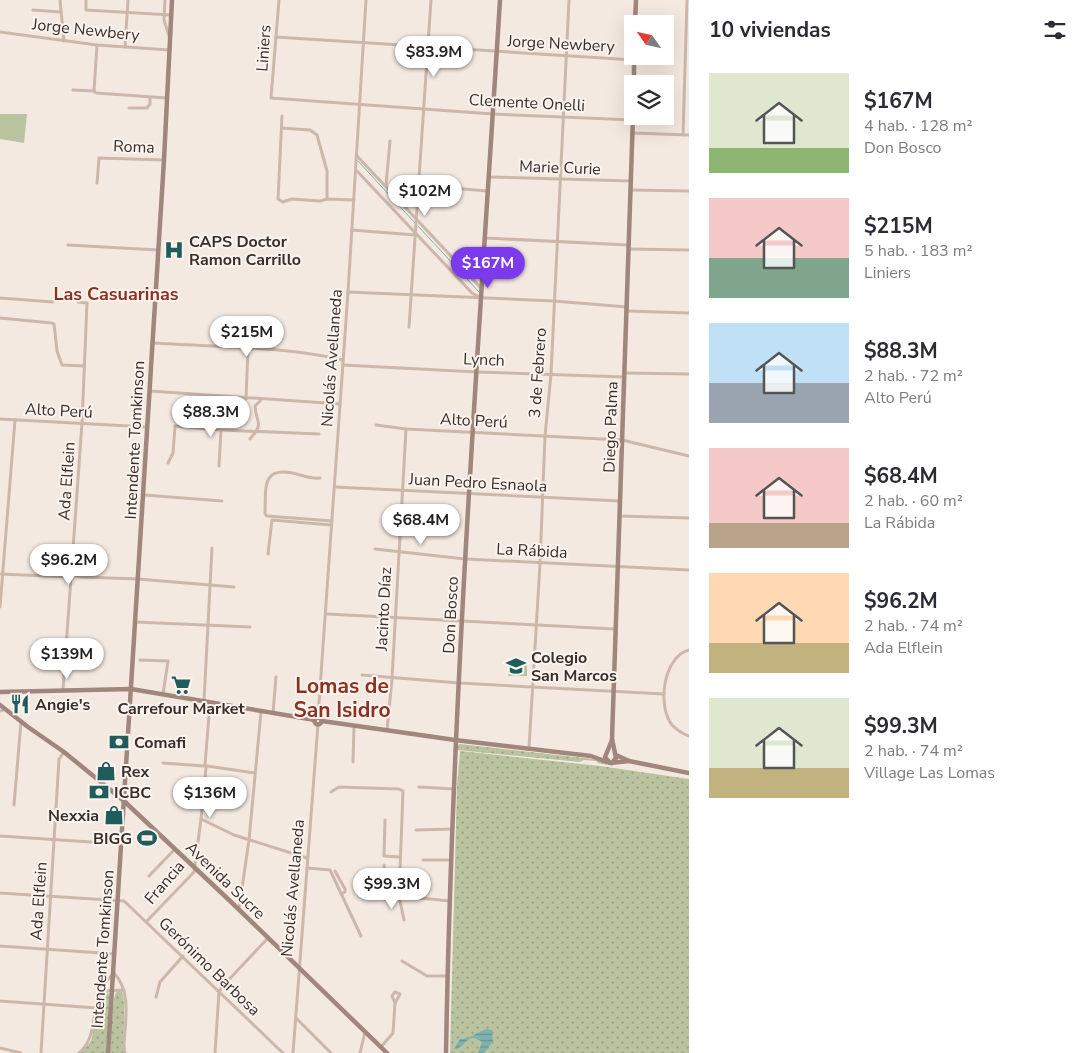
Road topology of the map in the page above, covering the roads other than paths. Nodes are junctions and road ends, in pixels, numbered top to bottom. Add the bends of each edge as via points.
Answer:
1 (60, 0) edge
2 (86, 0) edge
3 (128, 0) edge
4 (165, 0) edge
5 (172, 0) edge
6 (279, 0) edge
7 (366, 0) edge
8 (431, 0) edge
9 (500, 0) edge
10 (569, 0) edge
11 (636, 0) edge
12 (687, 0) edge
13 (33, 10) dead end
14 (127, 11) junction
15 (60, 12) junction
16 (164, 14) junction
17 (171, 15) junction
18 (635, 15) edge
19 (0, 32) edge
20 (170, 37) junction
21 (276, 37) junction
22 (64, 41) junction
23 (363, 42) junction
24 (97, 45) junction
25 (125, 47) junction
26 (428, 47) junction
27 (169, 50) junction
28 (497, 52) junction
29 (566, 56) junction
30 (624, 58) edge
31 (73, 90) dead end
32 (94, 91) junction
33 (150, 97) junction
34 (167, 98) junction
35 (271, 98) joint
36 (361, 104) junction
37 (129, 108) dead end
38 (423, 109) junction
39 (493, 114) junction
40 (282, 116) dead end
41 (563, 117) junction
42 (624, 118) edge
43 (633, 125) edge
44 (282, 128) junction
45 (632, 134) junction
46 (683, 135) junction
47 (689, 135) edge
48 (390, 141) dead end
49 (357, 156) junction
50 (164, 160) junction
51 (356, 171) junction
52 (488, 176) junction
53 (560, 179) junction
54 (631, 182) junction
55 (97, 183) dead end
56 (418, 185) junction
57 (386, 186) junction
58 (487, 190) junction
59 (630, 190) junction
60 (689, 191) edge
61 (327, 199) junction
62 (354, 200) junction
63 (416, 221) junction
64 (352, 230) junction
65 (415, 232) junction
66 (485, 238) junction
67 (557, 240) junction
68 (68, 244) dead end
69 (628, 247) junction
70 (158, 250) junction
71 (689, 250) edge
72 (481, 289) junction
73 (348, 292) junction
74 (412, 295) junction
75 (0, 298) edge
76 (480, 298) junction
77 (53, 302) dead end
78 (78, 302) dead end
79 (554, 302) junction
80 (627, 309) junction
81 (689, 313) edge
82 (0, 318) edge
83 (410, 327) dead end
84 (153, 343) junction
85 (248, 349) junction
86 (343, 362) junction
87 (84, 366) junction
88 (477, 372) junction
89 (551, 374) junction
90 (689, 374) edge
91 (624, 375) junction
92 (150, 391) junction
93 (246, 399) junction
94 (261, 399) junction
95 (340, 404) junction
96 (0, 419) edge
97 (15, 420) junction
98 (82, 423) junction
99 (376, 425) dead end
100 (147, 427) junction
101 (406, 429) junction
102 (221, 430) junction
103 (256, 432) junction
104 (473, 433) junction
105 (319, 434) dead end
106 (545, 436) junction
107 (250, 439) dead end
108 (622, 440) junction
109 (689, 456) edge
110 (168, 463) dead end
111 (219, 466) dead end
112 (320, 478) dead end
113 (335, 487) junction
114 (403, 491) junction
115 (144, 494) junction
116 (469, 495) junction
117 (542, 498) junction
118 (222, 501) dead end
119 (620, 501) junction
120 (620, 516) junction
121 (689, 518) edge
122 (332, 523) junction
123 (212, 548) dead end
124 (374, 550) dead end
125 (399, 553) junction
126 (268, 554) dead end
127 (465, 559) junction
128 (540, 564) junction
129 (618, 568) junction
130 (689, 570) edge
131 (1, 574) edge
132 (72, 577) junction
133 (138, 579) junction
134 (211, 585) junction
135 (234, 587) dead end
136 (0, 608) edge
137 (327, 614) junction
138 (395, 618) junction
139 (462, 621) junction
140 (136, 622) junction
141 (209, 624) junction
142 (536, 626) junction
143 (250, 627) dead end
144 (616, 629) junction
145 (689, 650) edge
146 (140, 660) dead end
147 (362, 676) dead end
148 (276, 677) dead end
149 (392, 678) junction
150 (459, 683) junction
151 (533, 686) junction
152 (131, 689) junction
153 (63, 690) junction
154 (614, 690) junction
155 (1, 693) edge
156 (664, 694) junction
157 (163, 695) junction
158 (207, 702) junction
159 (0, 705) edge
160 (1, 710) edge
161 (261, 712) junction
162 (273, 714) junction
163 (14, 716) junction
164 (318, 721) junction
165 (21, 722) junction
166 (354, 726) junction
167 (388, 730) junction
168 (689, 736) edge
169 (612, 739) junction
170 (456, 740) junction
171 (529, 748) junction
172 (64, 752) junction
173 (607, 754) junction
174 (615, 754) junction
175 (593, 756) junction
176 (629, 761) junction
177 (353, 762) dead end
178 (610, 762) junction
179 (163, 763) dead end
180 (205, 766) junction
181 (255, 773) junction
182 (689, 773) edge
183 (419, 786) dead end
184 (454, 789) junction
185 (331, 792) dead end
186 (124, 801) junction
187 (14, 805) dead end
188 (201, 819) junction
189 (385, 820) dead end
190 (452, 829) junction
191 (416, 830) dead end
192 (0, 836) edge
193 (55, 840) junction
194 (249, 840) junction
195 (121, 844) junction
196 (175, 849) junction
197 (400, 857) junction
198 (307, 858) junction
199 (423, 860) dead end
200 (452, 860) junction
201 (384, 865) dead end
202 (195, 868) junction
203 (307, 868) junction
204 (335, 871) dead end
205 (149, 876) dead end
206 (377, 876) dead end
207 (384, 876) junction
208 (400, 876) junction
209 (0, 893) edge
210 (341, 894) junction
211 (51, 895) junction
212 (398, 896) junction
213 (118, 900) junction
214 (450, 901) junction
215 (239, 909) junction
216 (404, 920) dead end
217 (146, 922) junction
218 (361, 936) dead end
219 (268, 938) junction
220 (0, 946) edge
221 (48, 948) junction
222 (115, 954) junction
223 (183, 956) junction
224 (402, 961) dead end
225 (298, 967) junction
226 (114, 973) junction
227 (447, 976) junction
228 (112, 989) junction
229 (124, 990) junction
230 (100, 991) junction
231 (219, 992) junction
232 (156, 997) dead end
233 (0, 1000) edge
234 (395, 1003) dead end
235 (44, 1004) junction
236 (97, 1008) junction
237 (296, 1018) junction
238 (365, 1032) junction
239 (381, 1047) junction
240 (0, 1048) edge
241 (20, 1053) edge
242 (41, 1053) edge
243 (79, 1053) edge
244 (108, 1053) edge
245 (125, 1053) edge
246 (215, 1053) edge
247 (283, 1053) edge
248 (293, 1053) edge
249 (331, 1053) edge
250 (360, 1053) edge
251 (387, 1053) edge
252 (446, 1053) edge

1 - 15 street
2 - 14 street via 86,9
3 - 14 street
4 - 16 street, Intendente Tomkinson
5 - 17 street, Intendente Tomkinson
6 - 21 street, Liniers
7 - 23 street, Nicolás Avellaneda
8 - 26 street
9 - 28 street, Don Bosco
10 - 29 street, 3 de Febrero
11 - 18 street
12 - 46 street
13 - 15 street
14 - 16 street
14 - 25 street
15 - 22 street
16 - 17 street
16 - 20 street, Intendente Tomkinson via 164,25
17 - 20 street, Intendente Tomkinson
19 - 22 street, Jorge Newbery
20 - 27 street, Intendente Tomkinson
21 - 23 street, Jorge Newbery
21 - 35 street, Liniers
22 - 24 street, Jorge Newbery
23 - 26 street, Jorge Newbery
23 - 36 street, Nicolás Avellaneda
24 - 25 street, Jorge Newbery
24 - 32 street
25 - 27 street, Jorge Newbery
26 - 28 street, Jorge Newbery
26 - 38 street
27 - 34 street, Intendente Tomkinson
28 - 29 street, Jorge Newbery
28 - 39 street, Don Bosco
29 - 30 street, Jorge Newbery
29 - 41 street, 3 de Febrero
31 - 32 street
32 - 33 street via 98,94
33 - 34 street
33 - 37 street via 147,108
34 - 50 street, Intendente Tomkinson
35 - 36 street, Clemente Onelli
36 - 38 street, Clemente Onelli
36 - 49 street, Nicolás Avellaneda
38 - 39 street, Clemente Onelli
38 - 56 street
39 - 41 street, Clemente Onelli
39 - 52 street, Don Bosco
40 - 44 street
41 - 42 street, Clemente Onelli
41 - 53 street, 3 de Febrero
43 - 45 street, Diego Palma
44 - 61 street via 310,130 317,135 327,171
44 - 61 street via 278,199 283,202
45 - 46 street
45 - 54 street, Diego Palma
46 - 47 street
48 - 57 street
49 - 51 street, Nicolás Avellaneda
49 - 57 street
50 - 55 street, Roma via 99,158
50 - 70 street, Intendente Tomkinson
51 - 62 street, Nicolás Avellaneda
51 - 65 street
52 - 53 street, Marie Curie
52 - 58 street, Don Bosco
53 - 54 street, Marie Curie
53 - 67 street, 3 de Febrero
54 - 59 street, Diego Palma
56 - 58 street
56 - 63 street
57 - 63 street
58 - 66 street, Don Bosco
59 - 60 street
59 - 69 street, Diego Palma
61 - 62 street
62 - 64 street, Nicolás Avellaneda
63 - 65 street
63 - 72 street
64 - 65 street
64 - 73 street, Nicolás Avellaneda
65 - 74 street
65 - 76 street
66 - 67 street
66 - 72 street, Don Bosco
67 - 69 street
67 - 79 street, 3 de Febrero
68 - 70 street
69 - 71 street
69 - 80 street, Diego Palma
70 - 84 street, Intendente Tomkinson
72 - 76 street, Don Bosco
73 - 74 street
73 - 86 street, Nicolás Avellaneda
74 - 76 street
74 - 83 street
75 - 77 street
76 - 79 street
76 - 88 street, Don Bosco
78 - 87 street, Ada Elflein via 87,302
79 - 80 street
79 - 89 street, 3 de Febrero
80 - 81 street
80 - 91 street, Diego Palma
82 - 87 street via 53,324 56,351 62,365
84 - 85 street, Lynch
84 - 92 street, Intendente Tomkinson
85 - 86 street, Lynch via 319,354
85 - 93 street
86 - 88 street, Lynch
86 - 95 street, Nicolás Avellaneda
87 - 98 street, Ada Elflein
88 - 89 street, Lynch
88 - 104 street, Don Bosco
89 - 91 street, Lynch
89 - 106 street, 3 de Febrero
90 - 91 street, Lynch
91 - 108 street, Diego Palma
92 - 93 street
92 - 100 street, Intendente Tomkinson
93 - 94 street
94 - 95 street
94 - 103 street via 255,406 260,423
95 - 113 street, Nicolás Avellaneda
96 - 97 street, Alto Perú
97 - 98 street, Alto Perú
97 - 131 street
98 - 100 street, Alto Perú
98 - 132 street, Ada Elflein
99 - 101 street, Alto Perú
100 - 115 street, Intendente Tomkinson
101 - 104 street, Alto Perú
101 - 114 street, Jacinto Díaz
102 - 103 street
102 - 110 street via 175,426 173,454
102 - 111 street
103 - 105 street
103 - 107 street
104 - 106 street, Alto Perú
104 - 116 street, Don Bosco
106 - 108 street, Alto Perú
106 - 117 street, 3 de Febrero
108 - 109 street, Alto Perú
108 - 119 street, Diego Palma
112 - 122 street via 281,472 271,474 266,487 265,514
113 - 114 street, Juan Pedro Esnaola
113 - 122 street, Nicolás Avellaneda
114 - 116 street, Juan Pedro Esnaola
114 - 125 street, Jacinto Díaz
115 - 118 street
115 - 133 street, Intendente Tomkinson
116 - 117 street, Juan Pedro Esnaola
116 - 127 street, Don Bosco
117 - 119 street, Juan Pedro Esnaola
117 - 128 street, 3 de Febrero
119 - 120 street, Diego Palma
120 - 121 street
120 - 129 street, Diego Palma
122 - 126 street via 272,520
122 - 137 street, Nicolás Avellaneda
123 - 134 street, Francia
124 - 125 street, La Rábida
125 - 127 street, La Rábida
125 - 138 street, Jacinto Díaz
127 - 128 street, La Rábida
127 - 139 street, Don Bosco
128 - 129 street, La Rábida
128 - 142 street, 3 de Febrero
129 - 130 street, La Rábida
129 - 144 street, Diego Palma
131 - 132 street
131 - 136 street
132 - 133 street
132 - 153 street, Ada Elflein
133 - 134 street
133 - 140 street, Intendente Tomkinson
134 - 135 street
134 - 141 street, Francia
137 - 138 street
137 - 164 street, Nicolás Avellaneda
138 - 139 street
138 - 149 street, Jacinto Díaz
139 - 142 street
139 - 150 street, Don Bosco
140 - 141 street
140 - 152 street, Intendente Tomkinson
141 - 143 street
141 - 158 street, Francia
142 - 144 street
142 - 151 street, 3 de Febrero
144 - 154 street, Diego Palma
145 - 156 street via 670,664
146 - 157 street via 168,661
147 - 149 street
148 - 162 street
149 - 150 street
149 - 167 street, Jacinto Díaz
150 - 151 street
150 - 170 street, Don Bosco
151 - 154 street
151 - 171 street, 3 de Febrero
152 - 153 street
152 - 157 street
152 - 186 street, Intendente Tomkinson
153 - 155 street
154 - 156 street
154 - 169 street, Diego Palma
156 - 168 street via 672,725
157 - 158 street
158 - 161 street
158 - 180 street, Francia
159 - 163 street, Avenida Sucre
160 - 163 street, Avenida Sucre
161 - 162 street
161 - 181 street
162 - 164 street
163 - 165 street, Avenida Sucre
164 - 166 street
164 - 198 street, Nicolás Avellaneda
165 - 172 street, Avenida Sucre
165 - 187 street
166 - 167 street
166 - 177 street
167 - 170 street
169 - 173 street, Diego Palma
169 - 174 street, Diego Palma
170 - 171 street
170 - 184 street, Don Bosco
171 - 175 street
172 - 186 street, Avenida Sucre
172 - 193 street, Ada Elflein via 60,759
173 - 174 street
173 - 175 street
173 - 178 street via 606,759
174 - 176 street
174 - 178 street via 616,760
175 - 178 street
176 - 178 street
176 - 182 street
179 - 180 street
180 - 181 street
180 - 188 street, Francia
181 - 194 street
183 - 184 street
184 - 190 street, Don Bosco
185 - 197 street via 339,787 402,790
186 - 195 street, Intendente Tomkinson
186 - 196 street, Avenida Sucre
188 - 194 street
188 - 202 street, Francia
189 - 197 street via 384,856
190 - 191 street
190 - 200 street, Don Bosco
192 - 193 street
193 - 195 street
193 - 211 street, Ada Elflein
194 - 198 street
194 - 215 street
195 - 213 street, Intendente Tomkinson
196 - 202 street, Avenida Sucre
196 - 205 street
197 - 208 street
198 - 203 street, Nicolás Avellaneda
199 - 200 street
200 - 214 street, Don Bosco
201 - 207 street
202 - 215 street, Avenida Sucre
202 - 217 street, Francia
203 - 210 street via 330,870
203 - 225 street, Nicolás Avellaneda
204 - 210 street via 345,890
206 - 207 street
207 - 208 street
208 - 212 street
209 - 211 street
210 - 218 street
211 - 213 street
211 - 221 street, Ada Elflein
212 - 214 street
212 - 216 street
213 - 217 street, Gerónimo Barbosa via 126,903
213 - 222 street, Intendente Tomkinson
214 - 227 street, Don Bosco
215 - 219 street, Avenida Sucre
217 - 223 street, Gerónimo Barbosa
219 - 225 street, Avenida Sucre
219 - 231 street
220 - 221 street
221 - 222 street
221 - 235 street, Ada Elflein
222 - 226 street, Intendente Tomkinson
223 - 231 street, Gerónimo Barbosa
223 - 232 street via 160,982
224 - 227 street via 427,976
225 - 237 street, Nicolás Avellaneda
225 - 238 street, Avenida Sucre
226 - 228 street, Intendente Tomkinson
226 - 229 street
226 - 230 street
227 - 252 street, Don Bosco
228 - 229 street
228 - 230 street
228 - 244 street, Intendente Tomkinson
229 - 245 street
230 - 236 street
231 - 246 street
231 - 247 street, Gerónimo Barbosa
233 - 235 street
234 - 239 street via 393,1033
235 - 236 street
235 - 242 street, Ada Elflein
236 - 243 street via 88,1043
237 - 248 street, Nicolás Avellaneda
237 - 249 street
238 - 239 street, Avenida Sucre
238 - 250 street
239 - 251 street, Avenida Sucre
240 - 241 street

